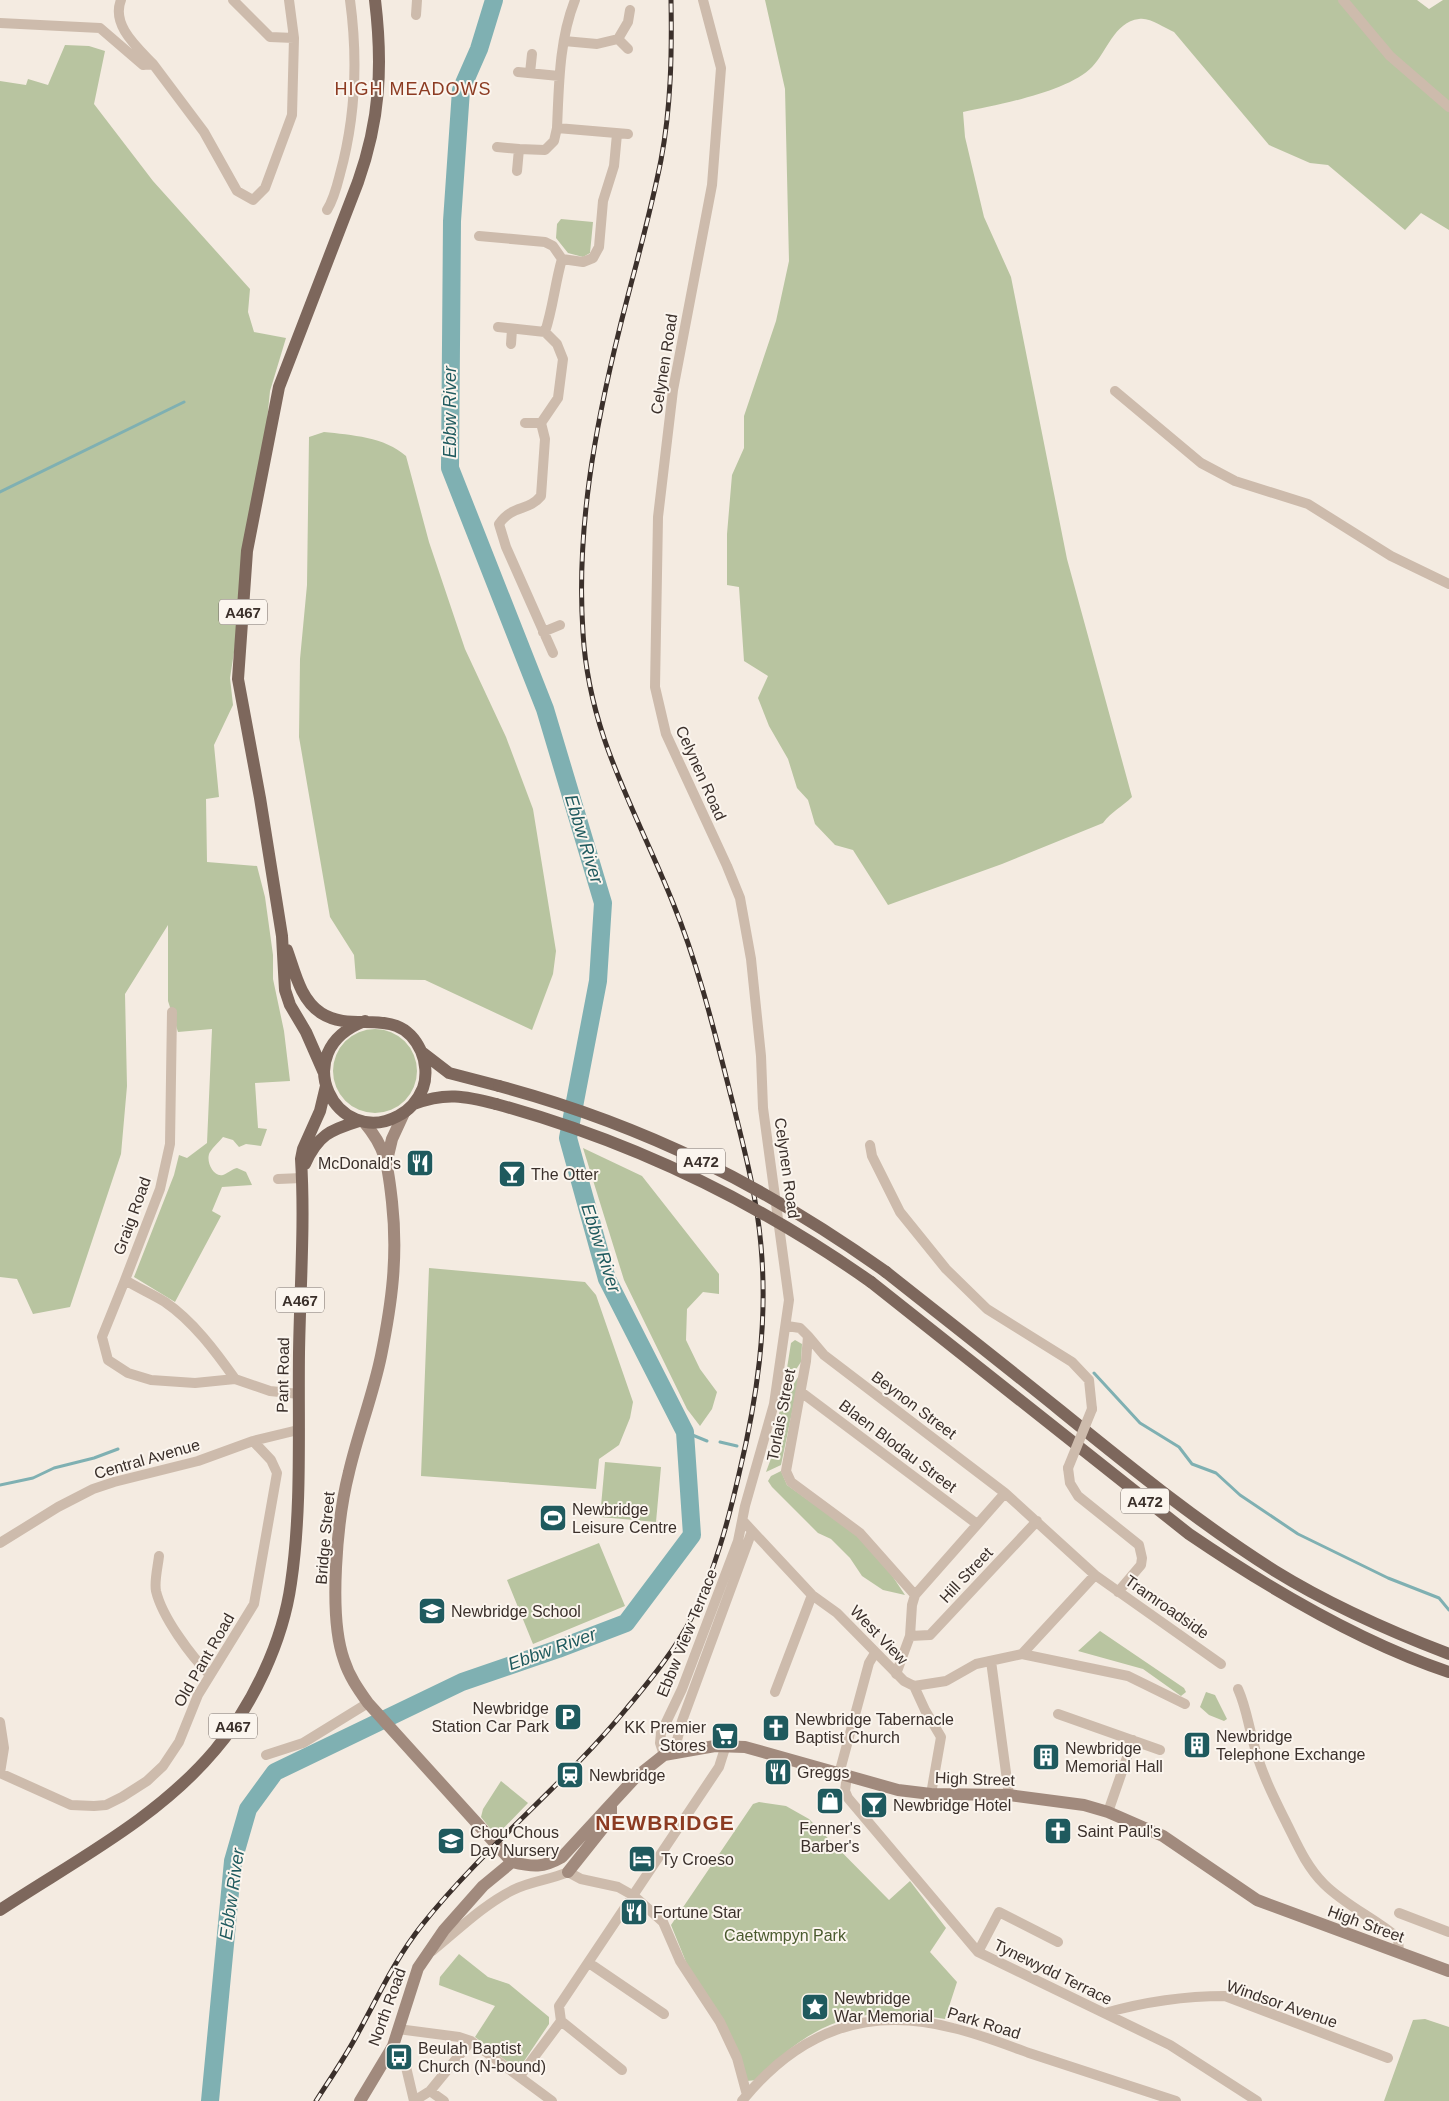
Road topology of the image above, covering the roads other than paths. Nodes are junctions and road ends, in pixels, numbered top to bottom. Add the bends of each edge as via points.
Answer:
1 (120, 0) edge
2 (233, 0) edge
3 (289, 0) edge
4 (350, 0) edge
5 (375, 0) edge
6 (576, 0) edge
7 (703, 0) edge
8 (1343, 0) edge
9 (630, 10) dead end
10 (0, 23) edge
11 (294, 38) junction
12 (618, 40) junction
13 (564, 41) junction
14 (628, 49) dead end
15 (532, 54) dead end
16 (153, 64) junction
17 (518, 72) dead end
18 (530, 73) junction
19 (559, 76) junction
20 (1449, 107) edge
21 (557, 128) junction
22 (617, 134) junction
23 (628, 134) dead end
24 (497, 147) dead end
25 (519, 149) junction
26 (517, 171) dead end
27 (327, 210) dead end
28 (479, 236) dead end
29 (562, 258) junction
30 (498, 327) dead end
31 (512, 329) junction
32 (545, 332) junction
33 (511, 344) dead end
34 (1115, 391) dead end
35 (525, 423) dead end
36 (540, 423) junction
37 (1449, 584) edge
38 (560, 625) dead end
39 (543, 632) junction
40 (553, 653) dead end
41 (282, 936) junction
42 (172, 1012) dead end
43 (366, 1022) junction
44 (423, 1054) junction
45 (325, 1080) junction
46 (414, 1104) junction
47 (404, 1113) junction
48 (362, 1121) junction
49 (870, 1146) dead end
50 (387, 1160) junction
51 (302, 1175) junction
52 (278, 1179) dead end
53 (124, 1280) junction
54 (787, 1326) junction
55 (808, 1336) junction
56 (235, 1378) junction
57 (801, 1392) junction
58 (299, 1394) junction
59 (298, 1430) junction
60 (253, 1441) junction
61 (1005, 1493) junction
62 (1037, 1520) junction
63 (743, 1521) junction
64 (977, 1524) junction
65 (752, 1531) junction
66 (0, 1543) edge
67 (159, 1556) dead end
68 (1096, 1575) junction
69 (1118, 1592) junction
70 (812, 1595) junction
71 (915, 1595) junction
72 (910, 1636) junction
73 (875, 1654) junction
74 (1022, 1654) junction
75 (1449, 1654) edge
76 (991, 1661) junction
77 (1220, 1664) dead end
78 (1449, 1672) edge
79 (896, 1674) junction
80 (210, 1676) junction
81 (914, 1686) junction
82 (1238, 1689) dead end
83 (775, 1692) dead end
84 (1186, 1704) dead end
85 (371, 1707) junction
86 (1058, 1714) dead end
87 (0, 1722) edge
88 (1134, 1740) junction
89 (726, 1745) junction
90 (1160, 1750) dead end
91 (266, 1754) dead end
92 (669, 1754) junction
93 (0, 1773) edge
94 (843, 1775) junction
95 (931, 1794) junction
96 (1009, 1795) junction
97 (611, 1805) junction
98 (1108, 1812) junction
99 (512, 1862) junction
100 (568, 1872) junction
101 (634, 1896) junction
102 (0, 1910) edge
103 (1400, 1913) dead end
104 (1449, 1932) edge
105 (1058, 1942) dead end
106 (978, 1952) junction
107 (1399, 1953) junction
108 (426, 1956) junction
109 (589, 1963) junction
110 (1449, 1971) edge
111 (1105, 2013) junction
112 (664, 2014) dead end
113 (561, 2021) junction
114 (398, 2029) junction
115 (471, 2041) junction
116 (1388, 2058) dead end
117 (406, 2067) dead end
118 (622, 2070) dead end
119 (520, 2076) junction
120 (430, 2091) junction
121 (745, 2098) edge
122 (360, 2101) edge
123 (414, 2101) edge
124 (444, 2101) edge
125 (552, 2101) edge
126 (1176, 2101) edge
127 (1256, 2101) edge

1 - 16 street via 117,10 126,34
2 - 11 street via 270,37
3 - 11 street
4 - 27 street via 354,26 355,98 345,155
5 - 41 main road, A467 via 380,87 368,152 279,387 248,552 238,679
6 - 13 street
7 - 54 street, Celynen Road via 721,68 712,185 673,390 658,517 656,687 666,734 740,898 750,959 763,1108 788,1292
8 - 20 street via 1390,56
9 - 12 street via 628,22
10 - 16 street via 100,28 143,64
11 - 16 street via 292,115 265,188 253,200 237,191 204,132
12 - 13 street via 597,44
12 - 14 street
13 - 19 street
15 - 18 street
17 - 18 street
18 - 19 street
19 - 21 street
21 - 22 street
21 - 25 street via 554,141 545,150
22 - 23 street
22 - 29 street via 614,166 603,202 598,247 593,258 583,262
24 - 25 street
25 - 26 street
28 - 29 street via 545,242 553,246
29 - 32 street
30 - 31 street
31 - 32 street
31 - 33 street
32 - 36 street via 557,344 563,359 558,398
34 - 37 street via 1216,472 1308,504 1391,556
35 - 36 street
36 - 39 street via 545,439 541,496 536,502 506,514 499,524
38 - 39 street
39 - 40 street
41 - 43 main road, A467 via 302,990 315,1008 334,1019
41 - 45 main road, A467 via 287,995
42 - 53 street, Graig Road via 170,1144 160,1188
43 - 44 main road, A472 via 382,1021 398,1026 413,1038
43 - 45 main road, A472 via 348,1028 337,1038 327,1055
44 - 46 main road, A472 via 424,1083
44 - 75 main road, A472, bridge via 449,1073 609,1121 656,1139 732,1175 828,1230 1225,1538 1338,1606
45 - 48 main road via 338,1106
45 - 51 main road, Pant Road / A467 via 317,1119 302,1154
46 - 47 main road, A472
46 - 78 main road, A472, bridge via 444,1096 496,1104 607,1139 687,1173 764,1212 871,1282 1196,1539 1244,1571 1344,1626 1386,1648
47 - 48 main road, A472 via 382,1122
47 - 50 street, Bridge Street
48 - 50 street, Bridge Street via 377,1138
48 - 51 main road, Pant Road / A467 via 325,1134 313,1147
49 - 69 street, bridge via 900,1212 946,1269 987,1308 1072,1362 1089,1380 1092,1410 1068,1468 1070,1483 1078,1496 1139,1545 1141,1565
50 - 85 street, Bridge Street via 395,1232 395,1272 381,1357 345,1489 337,1559 336,1596 341,1651 352,1678
51 - 52 street
51 - 58 main road, Pant Road / A467
53 - 56 street, Graig Road via 178,1313
53 - 56 street via 102,1337 108,1360 128,1373 151,1380 195,1383
54 - 55 street via 800,1328
54 - 63 street, Celynen Road via 774,1404
55 - 57 street, Torlais Street
55 - 61 street, Beynon Street via 824,1355
56 - 58 street via 270,1391
57 - 64 street, Blaen Blodau Street
57 - 71 street, Torlais Street via 786,1471 791,1482 860,1533
58 - 59 main road, Pant Road / A467
59 - 60 street
59 - 102 main road, A467 via 291,1584 278,1636 240,1717 171,1796 121,1833
60 - 66 street, Central Avenue via 198,1461 94,1489
60 - 80 street, Old Pant Road via 272,1460 277,1473 258,1587 254,1604
61 - 62 street, Beynon Street
61 - 64 street
62 - 68 street, Tramroadside
62 - 72 street, Hill Street via 930,1635
63 - 65 street, West View
63 - 92 street, Ebbw View Terrace via 726,1576 682,1689 661,1733 660,1743
64 - 71 street
65 - 70 street, West View
65 - 92 street
67 - 80 street via 156,1590 167,1617
68 - 69 street, Tramroadside
68 - 74 street
69 - 77 street, Tramroadside
70 - 73 street, West View via 837,1613
70 - 83 street
71 - 72 street
72 - 79 street
73 - 79 street, West View
73 - 94 street via 869,1663
74 - 76 street
74 - 84 street via 1128,1676
76 - 81 street via 976,1664 946,1681
76 - 96 street
79 - 81 street, West View
80 - 93 street, Old Pant Road via 163,1766 147,1781 106,1805 71,1805
81 - 95 street, West View via 941,1737
82 - 107 street via 1247,1709 1253,1741 1273,1799 1302,1856 1323,1883 1348,1905 1398,1938
85 - 91 street via 302,1743
85 - 99 street, Bridge Street
86 - 88 street
87 - 93 street via 4,1748
88 - 90 street
88 - 98 street
89 - 92 street, High Street
89 - 94 street, High Street via 745,1747
89 - 101 street via 719,1768
92 - 97 street via 635,1778
94 - 95 street, High Street via 898,1790
94 - 106 street, Tynewydd Terrace via 848,1798
95 - 96 street, High Street
96 - 98 street, High Street via 1084,1805
97 - 99 street via 562,1857 548,1865
97 - 100 street via 611,1818
98 - 107 street, High Street via 1163,1836 1256,1900
99 - 108 street, North Road via 483,1886
100 - 101 street via 581,1879 618,1887
100 - 108 street via 511,1891
101 - 109 street
101 - 121 street via 663,1922 680,1961 720,2022 737,2058
103 - 104 street
105 - 106 street via 999,1912
106 - 111 street, Tynewydd Terrace
107 - 110 street, High Street
108 - 114 street, North Road via 418,1968
109 - 112 street
109 - 113 street via 559,2006
111 - 116 street, Windsor Avenue via 1134,2004 1225,1996
111 - 127 street, Tynewydd Terrace via 1170,2045
113 - 118 street
113 - 119 street
114 - 115 street
114 - 122 street, North Road via 393,2046
115 - 119 street
115 - 120 street
117 - 123 street
119 - 125 street
120 - 123 street
120 - 124 street
121 - 126 street, Park Road via 788,2056 837,2028 864,2022 911,2020 953,2028

